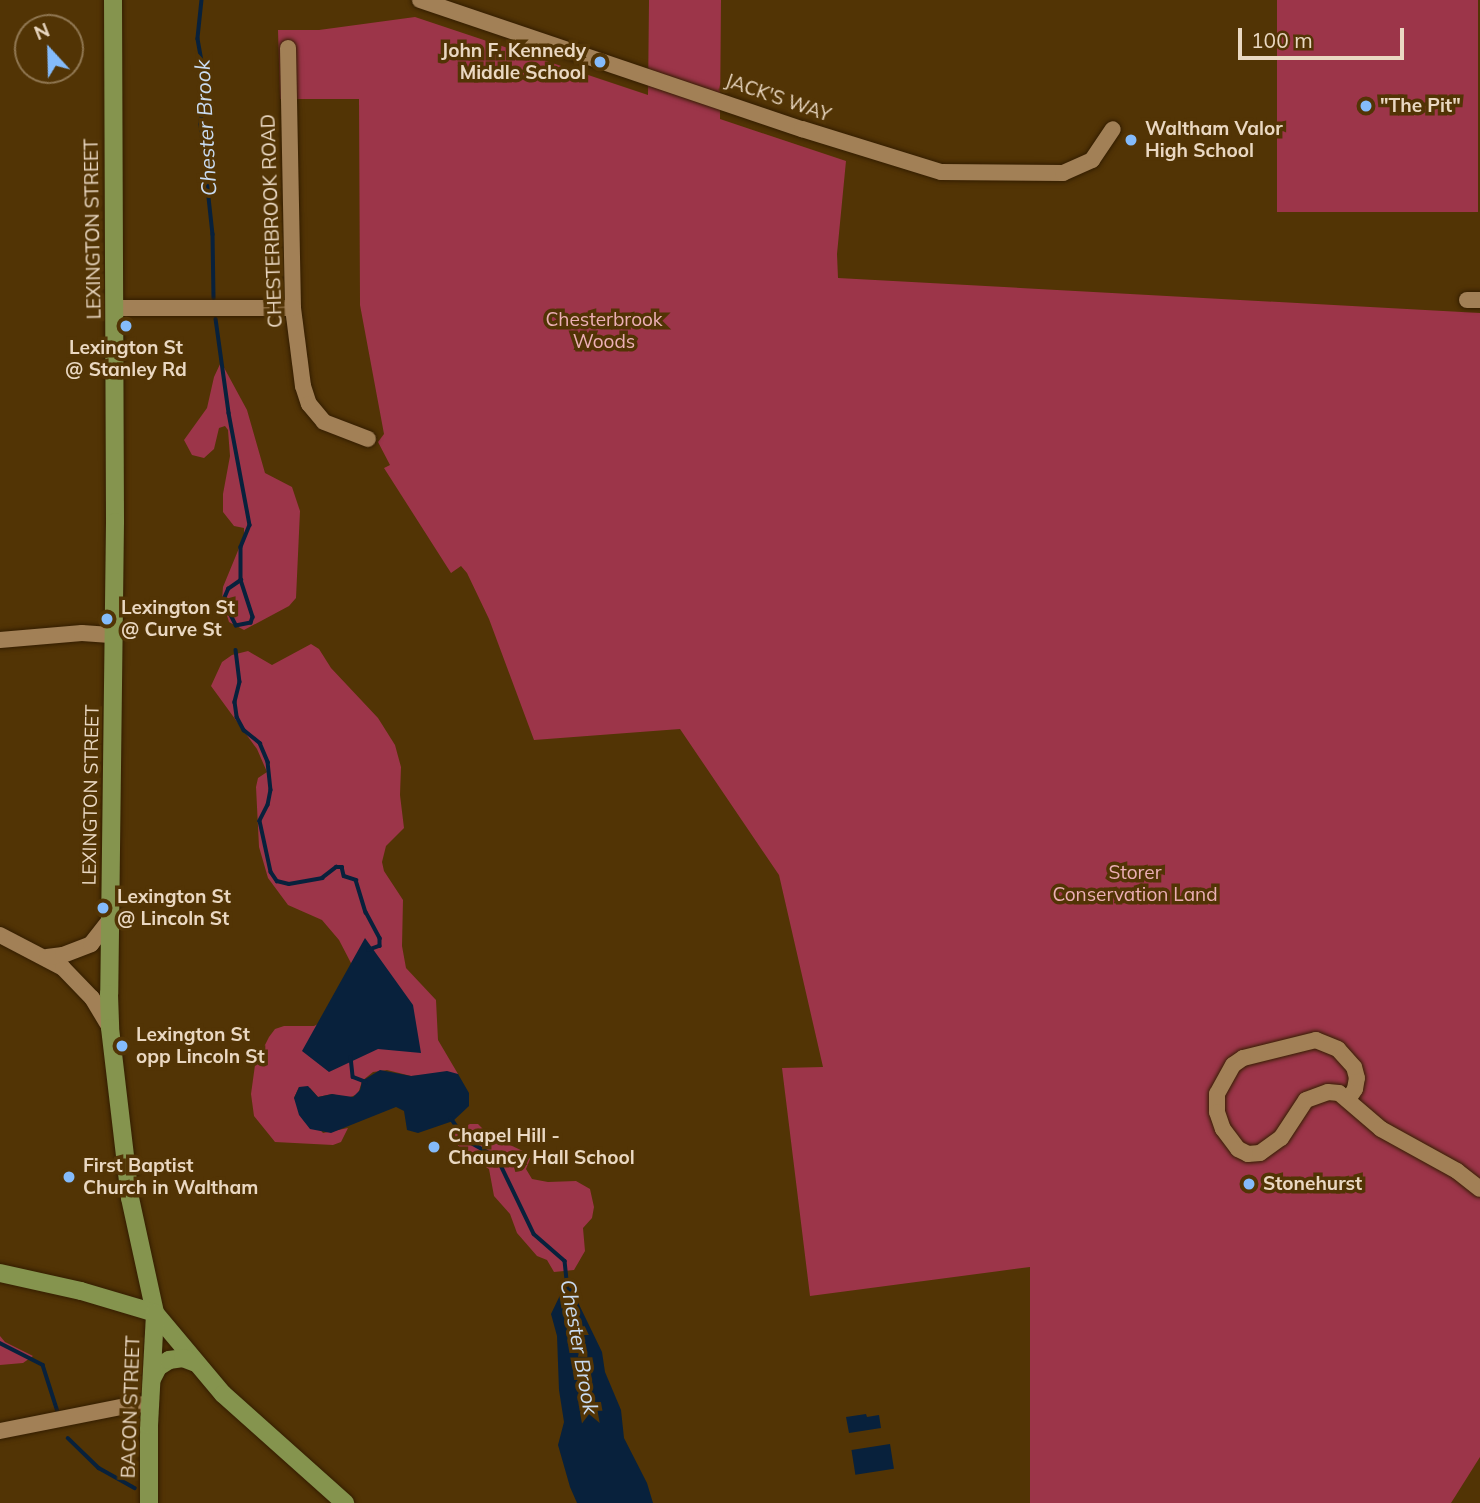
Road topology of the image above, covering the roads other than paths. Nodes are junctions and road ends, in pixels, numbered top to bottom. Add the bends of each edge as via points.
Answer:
1 (420, 0) edge
2 (113, 2) edge
3 (288, 48) dead end
4 (1113, 129) dead end
5 (293, 307) junction
6 (114, 308) junction
7 (368, 439) dead end
8 (114, 635) junction
9 (0, 640) edge
10 (111, 918) junction
11 (0, 935) edge
12 (47, 957) junction
13 (110, 1028) junction
14 (1349, 1098) junction
15 (1480, 1189) edge
16 (0, 1273) edge
17 (155, 1313) junction
18 (196, 1363) junction
19 (152, 1379) junction
20 (150, 1404) junction
21 (0, 1431) edge
22 (149, 1503) edge
23 (345, 1503) edge

1 - 4 street, JACK'S WAY via 940,172 1063,173 1092,160
2 - 6 main road, LEXINGTON STREET
3 - 5 street, CHESTERBROOK ROAD
5 - 6 street
5 - 7 street, CHESTERBROOK ROAD via 309,404 324,422
6 - 8 main road, LEXINGTON STREET
8 - 9 street
8 - 10 main road, LEXINGTON STREET
10 - 12 street via 91,944
10 - 13 main road, LEXINGTON STREET
11 - 12 street
12 - 13 street via 92,998
13 - 17 main road, LEXINGTON STREET via 130,1198
14 - 14 street via 1357,1078 1354,1067 1338,1049 1316,1040 1242,1058 1217,1094 1217,1112 1238,1149 1260,1153 1281,1138 1306,1100 1328,1091
14 - 15 street via 1381,1129
16 - 17 main road
17 - 18 main road, LEXINGTON STREET
17 - 19 main road, BACON STREET
18 - 19 main road via 183,1358 169,1360 158,1367
18 - 23 main road, LEXINGTON STREET via 231,1401
19 - 20 main road, BACON STREET
20 - 21 street
20 - 22 main road, BACON STREET

